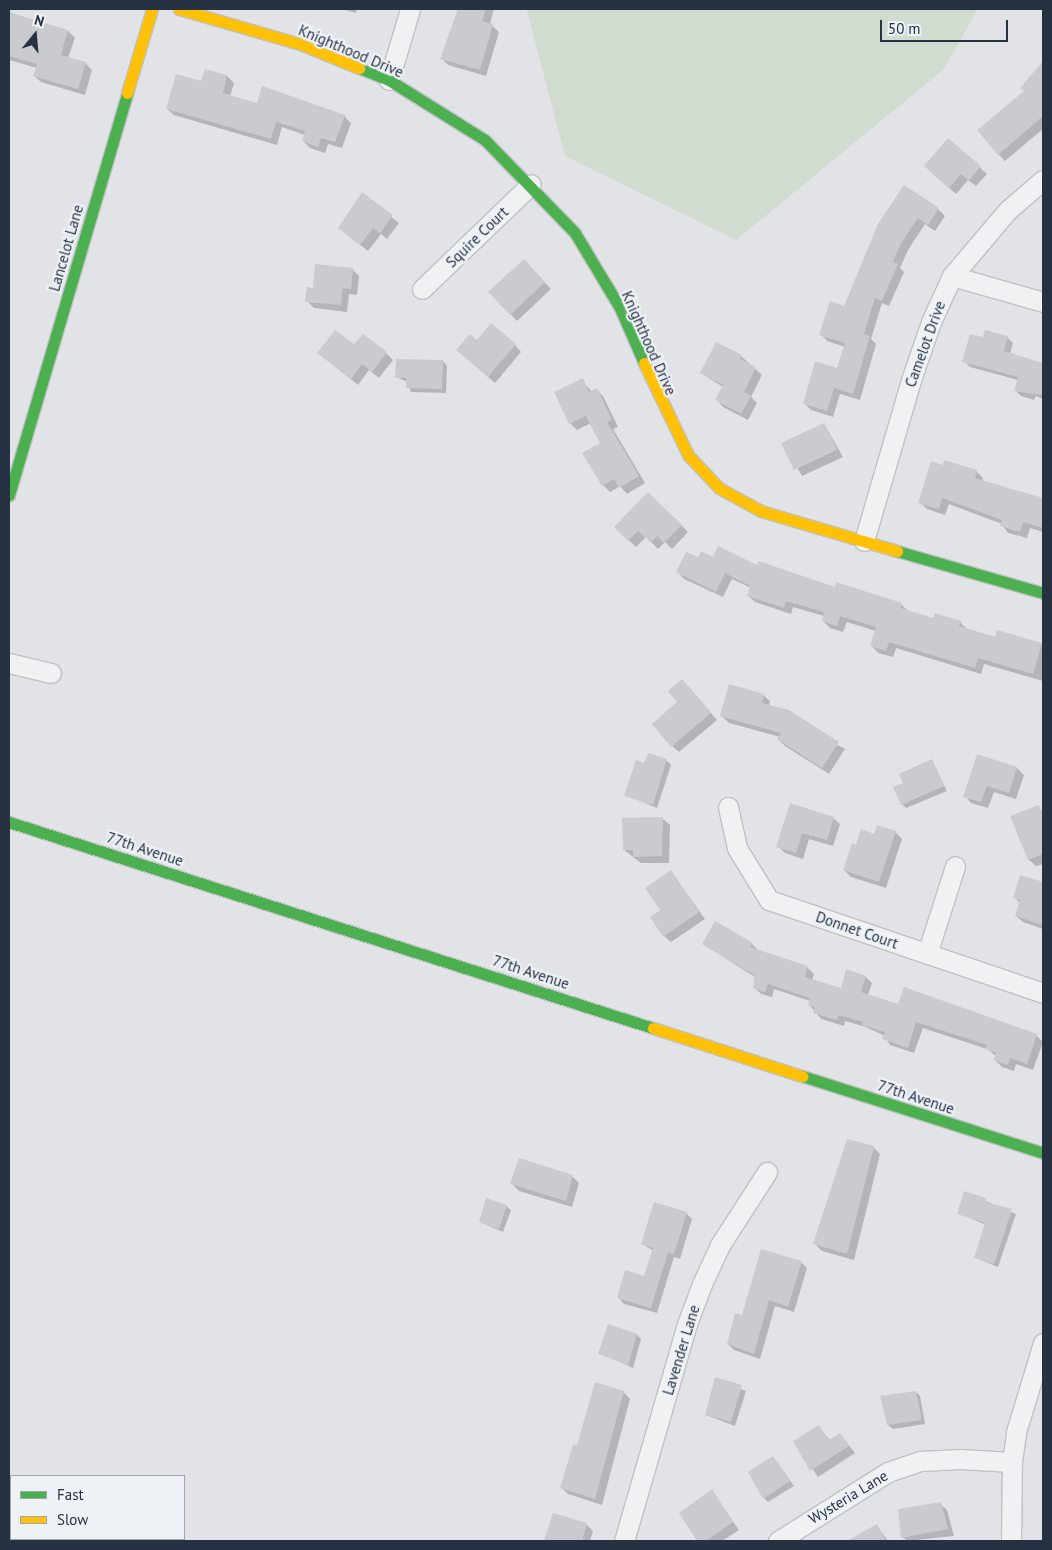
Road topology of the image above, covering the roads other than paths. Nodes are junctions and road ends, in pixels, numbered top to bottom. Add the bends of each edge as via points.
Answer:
1 (152, 9) edge
2 (179, 9) edge
3 (410, 9) edge
4 (389, 80) junction
5 (1043, 180) edge
6 (531, 184) junction
7 (952, 276) junction
8 (422, 289) dead end
9 (1043, 302) edge
10 (9, 495) edge
11 (864, 541) junction
12 (1043, 593) edge
13 (9, 663) edge
14 (51, 674) dead end
15 (728, 807) dead end
16 (9, 822) edge
17 (955, 866) dead end
18 (927, 954) junction
19 (1043, 993) edge
20 (1043, 1153) edge
21 (767, 1172) dead end
22 (1043, 1343) edge
23 (1012, 1462) junction
24 (624, 1541) edge
25 (778, 1541) edge
26 (1011, 1541) edge

1 - 10 street, Lancelot Lane
2 - 4 street, Knighthood Drive via 300,44
3 - 4 street
4 - 6 street, Knighthood Drive via 485,140
5 - 7 street, Camelot Drive via 1008,210
6 - 8 street, Squire Court
6 - 11 street, Knighthood Drive via 575,233 620,308 664,411 688,455 719,488 762,512
7 - 9 street
7 - 11 street, Camelot Drive via 931,322 911,380
11 - 12 street, Knighthood Drive
13 - 14 street
15 - 18 street, Donnet Court via 737,848 768,900
16 - 20 street, 77th Avenue
17 - 18 street
18 - 19 street, Donnet Court
21 - 24 street, Lavender Lane via 720,1245 702,1284
22 - 23 street via 1024,1403
23 - 25 street, Wysteria Lane via 920,1461 888,1472
23 - 26 street

